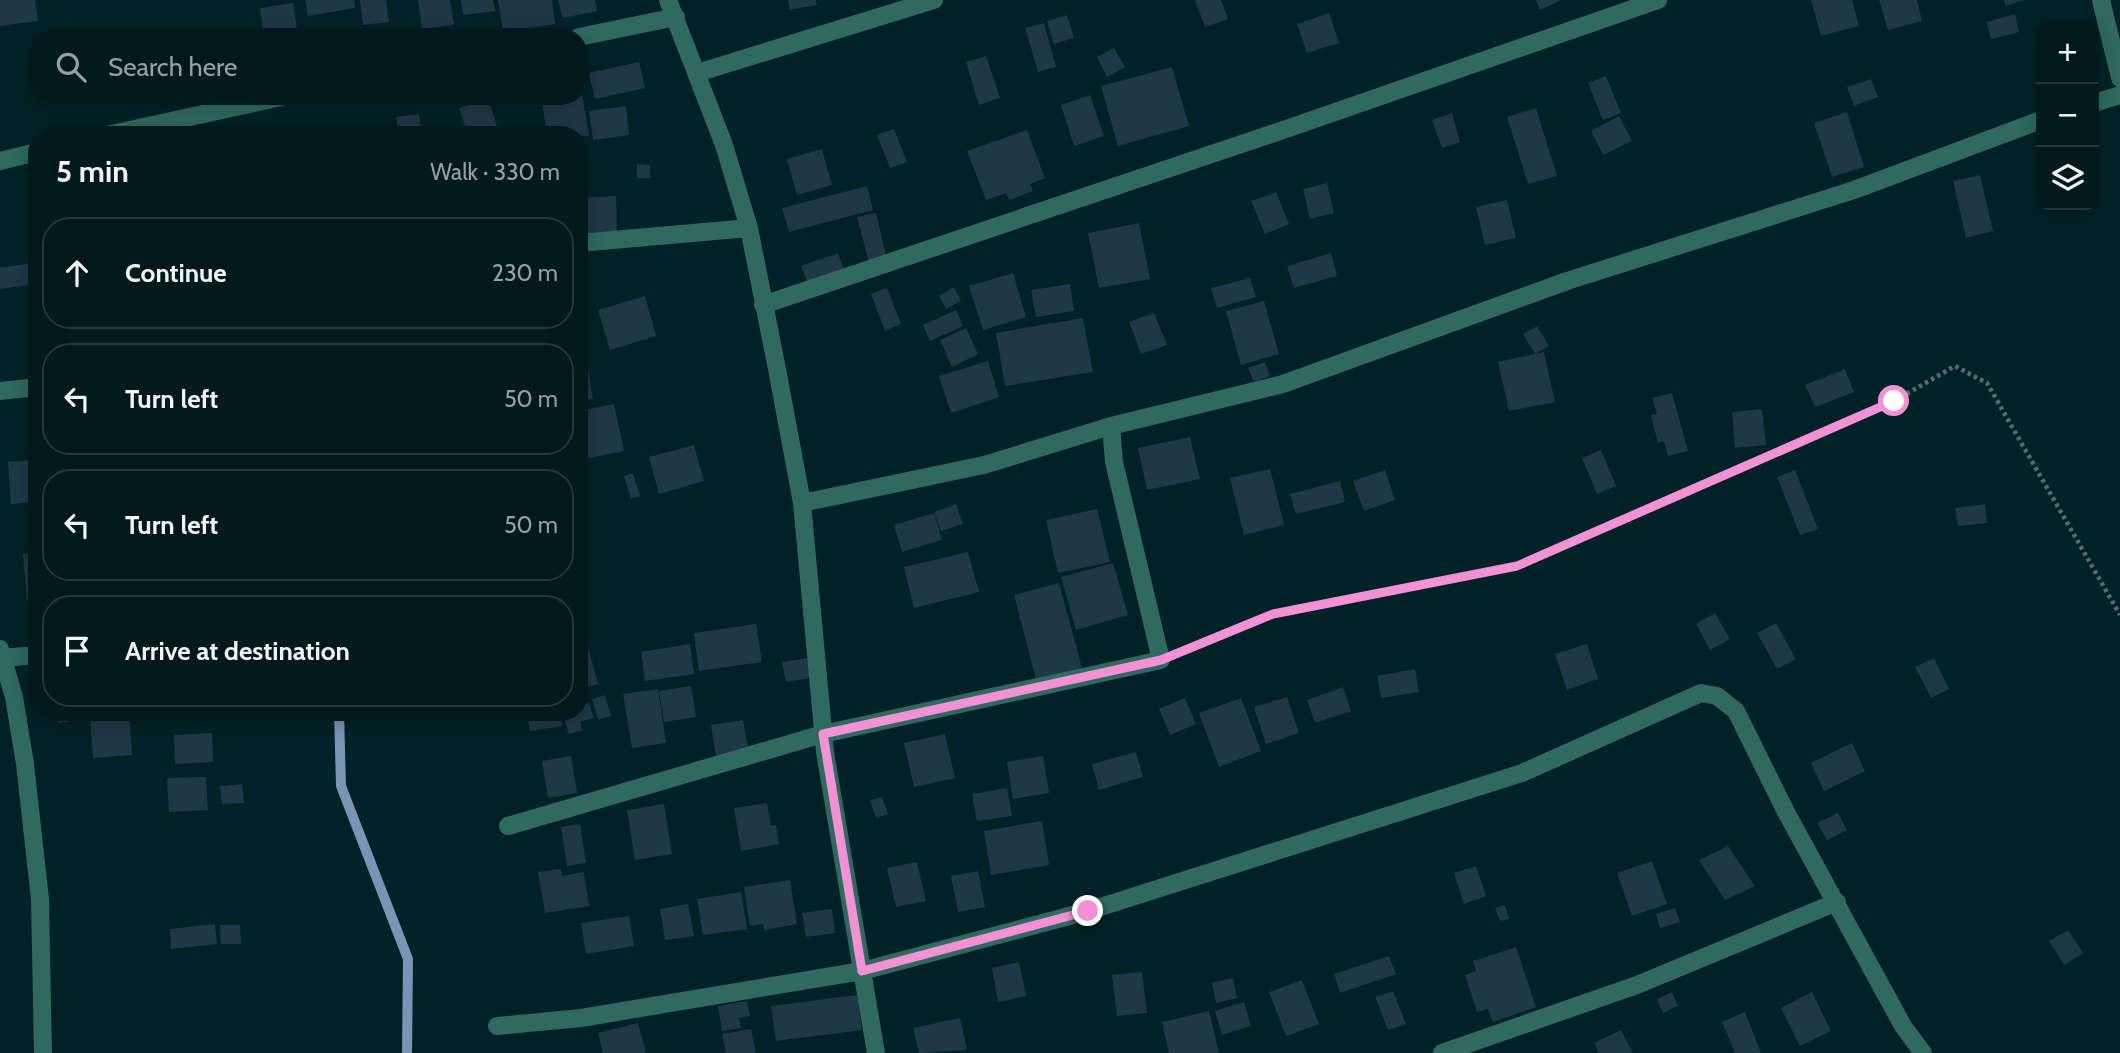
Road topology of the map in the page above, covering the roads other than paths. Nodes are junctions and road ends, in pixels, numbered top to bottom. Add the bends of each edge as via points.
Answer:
1 (668, 0) edge
2 (934, 0) edge
3 (1658, 0) edge
4 (2101, 0) edge
5 (676, 17) junction
6 (588, 35) edge
7 (697, 73) junction
8 (2120, 78) edge
9 (2120, 95) edge
10 (2099, 101) edge
11 (245, 105) edge
12 (2036, 122) edge
13 (148, 126) edge
14 (28, 154) edge
15 (0, 161) edge
16 (749, 228) junction
17 (588, 242) edge
18 (762, 304) junction
19 (28, 388) edge
20 (0, 391) edge
21 (1111, 426) junction
22 (802, 503) junction
23 (1, 653) edge
24 (28, 654) edge
25 (823, 734) junction
26 (508, 826) dead end
27 (1838, 902) junction
28 (862, 971) junction
29 (497, 1026) dead end
30 (43, 1053) edge
31 (876, 1053) edge
32 (1442, 1053) edge
33 (1923, 1053) edge

1 - 5 street
2 - 7 street
3 - 18 street
4 - 8 street
5 - 6 street
5 - 7 street
7 - 16 street
9 - 10 street
11 - 13 street
12 - 21 street via 1854,190 1567,281 1283,384
14 - 15 street
16 - 17 street
16 - 18 street
18 - 22 street
19 - 20 street
21 - 22 street via 984,465
21 - 25 street via 1114,461 1161,660
22 - 25 street
23 - 24 street
23 - 30 street via 14,697 36,859
25 - 26 street
25 - 28 street
27 - 28 street via 1736,712 1717,696 1701,693 1522,773 1088,911
27 - 32 street via 1637,985
27 - 33 street via 1903,1026
28 - 29 street via 581,1018
28 - 31 street

